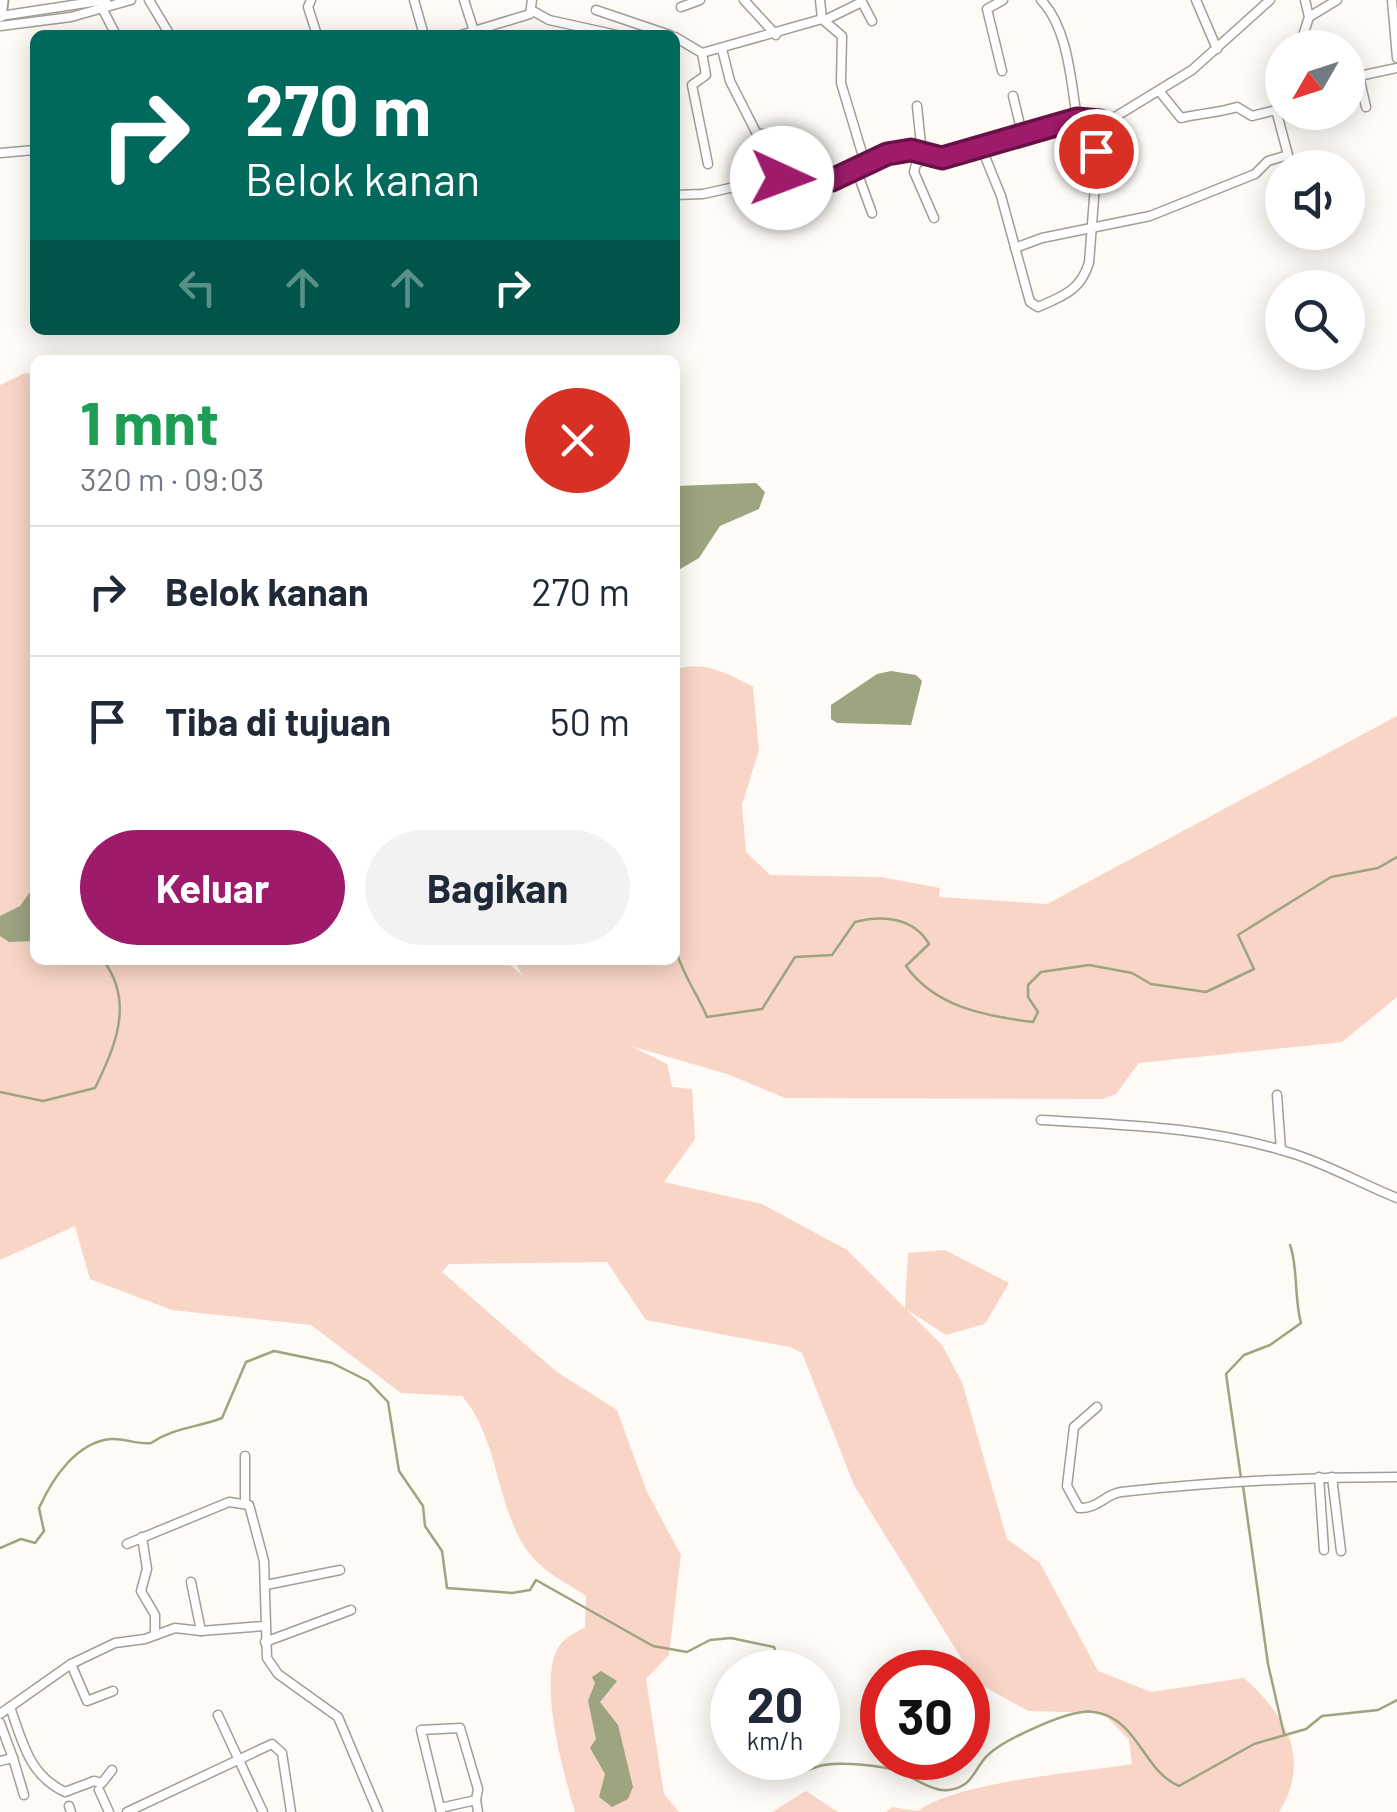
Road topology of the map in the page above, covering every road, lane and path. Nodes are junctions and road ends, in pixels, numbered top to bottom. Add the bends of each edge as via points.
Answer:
1 (2, 0) edge
2 (131, 0) edge
3 (149, 0) edge
4 (311, 0) edge
5 (414, 0) edge
6 (464, 0) edge
7 (532, 0) edge
8 (700, 0) edge
9 (744, 0) edge
10 (820, 0) edge
11 (1003, 0) edge
12 (1040, 0) edge
13 (1196, 0) edge
14 (1270, 0) edge
15 (1305, 0) edge
16 (1338, 0) edge
17 (1392, 0) edge
18 (103, 4) edge
19 (681, 7) dead end
20 (596, 10) dead end
21 (533, 11) junction
22 (0, 16) edge
23 (1309, 17) junction
24 (824, 20) junction
25 (872, 21) dead end
26 (0, 26) edge
27 (114, 30) edge
28 (167, 30) edge
29 (315, 30) edge
30 (423, 30) edge
31 (474, 30) edge
32 (477, 30) edge
33 (594, 30) edge
34 (654, 30) edge
35 (1305, 30) edge
36 (776, 35) junction
37 (680, 40) edge
38 (722, 49) junction
39 (1216, 49) junction
40 (702, 52) junction
41 (1397, 58) edge
42 (1397, 68) edge
43 (1002, 71) dead end
44 (1160, 92) junction
45 (1013, 96) dead end
46 (917, 106) dead end
47 (1366, 107) dead end
48 (1265, 113) edge
49 (1077, 119) junction
50 (1100, 121) junction
51 (1281, 130) edge
52 (1022, 133) junction
53 (982, 149) junction
54 (30, 150) edge
55 (0, 152) edge
56 (925, 156) junction
57 (708, 164) dead end
58 (860, 166) junction
59 (779, 177) junction
60 (680, 195) edge
61 (872, 214) dead end
62 (934, 218) dead end
63 (1093, 229) junction
64 (1015, 248) junction
65 (1278, 1095) dead end
66 (1041, 1120) dead end
67 (1281, 1150) junction
68 (1397, 1198) edge
69 (1098, 1407) dead end
70 (246, 1456) dead end
71 (1319, 1477) junction
72 (1332, 1477) junction
73 (1397, 1478) edge
74 (242, 1501) junction
75 (142, 1537) junction
76 (127, 1544) dead end
77 (1324, 1550) dead end
78 (1341, 1551) dead end
79 (340, 1570) dead end
80 (191, 1582) dead end
81 (266, 1585) junction
82 (351, 1610) dead end
83 (264, 1626) junction
84 (202, 1631) junction
85 (155, 1635) junction
86 (266, 1642) junction
87 (71, 1664) junction
88 (113, 1691) dead end
89 (10, 1707) junction
90 (0, 1714) edge
91 (218, 1715) dead end
92 (0, 1723) edge
93 (12, 1758) junction
94 (237, 1759) junction
95 (0, 1761) edge
96 (112, 1770) dead end
97 (100, 1790) dead end
98 (24, 1795) dead end
99 (476, 1800) junction
100 (440, 1810) edge
101 (109, 1812) edge
102 (126, 1812) edge
103 (264, 1812) edge
104 (291, 1812) edge
105 (378, 1812) edge
106 (478, 1812) edge

1 - 22 main road
2 - 18 street
3 - 28 street
4 - 29 street
5 - 30 street
6 - 31 street
7 - 21 street
8 - 19 street
9 - 36 street
10 - 24 street
11 - 43 street via 987,9
12 - 49 street via 1050,10 1067,60
13 - 39 street
14 - 39 street
15 - 23 street
16 - 23 street
17 - 41 street
18 - 22 street
18 - 26 street
18 - 27 street
20 - 34 street
21 - 32 street
21 - 33 street
23 - 35 street
24 - 25 street via 862,2
24 - 36 street
24 - 58 street via 842,36 841,83
36 - 38 street
37 - 40 street
38 - 40 street
38 - 59 street via 740,106 757,134 770,134
39 - 44 street
40 - 57 street via 706,75 692,85
42 - 47 street via 1358,76
44 - 48 street via 1180,118 1237,108 1252,116
44 - 50 street
45 - 52 street
46 - 56 street
49 - 50 street
49 - 52 street
50 - 63 street
51 - 63 street via 1288,156 1268,161 1255,174 1150,216
52 - 53 street
53 - 56 street
53 - 64 street
54 - 55 street
56 - 58 street via 904,151
56 - 62 street via 914,172
58 - 59 street via 818,182
58 - 61 street
59 - 60 street
63 - 64 street
63 - 64 street via 1084,279 1038,307 1030,302
65 - 67 street
66 - 67 street via 1176,1126
67 - 68 street
69 - 71 street via 1074,1427 1067,1486 1080,1508 1093,1508 1114,1493
70 - 74 street
71 - 72 street
71 - 77 street
72 - 73 street
72 - 78 street
74 - 75 street
74 - 81 street via 261,1542
75 - 76 street
75 - 85 street via 142,1591 156,1615
79 - 81 street
80 - 84 street
81 - 83 street
82 - 86 street
83 - 84 street
83 - 86 street
84 - 85 street via 175,1628
85 - 87 street via 115,1643
86 - 105 street via 278,1674 338,1717
87 - 88 street via 87,1701
87 - 89 street
89 - 90 street
89 - 96 street via 34,1772 58,1789 102,1783
91 - 94 street
92 - 93 street
93 - 95 street
93 - 98 street
94 - 102 street
94 - 103 street
94 - 104 street via 278,1746
97 - 101 street
99 - 100 street
99 - 100 street via 460,1728 421,1730
99 - 106 street

